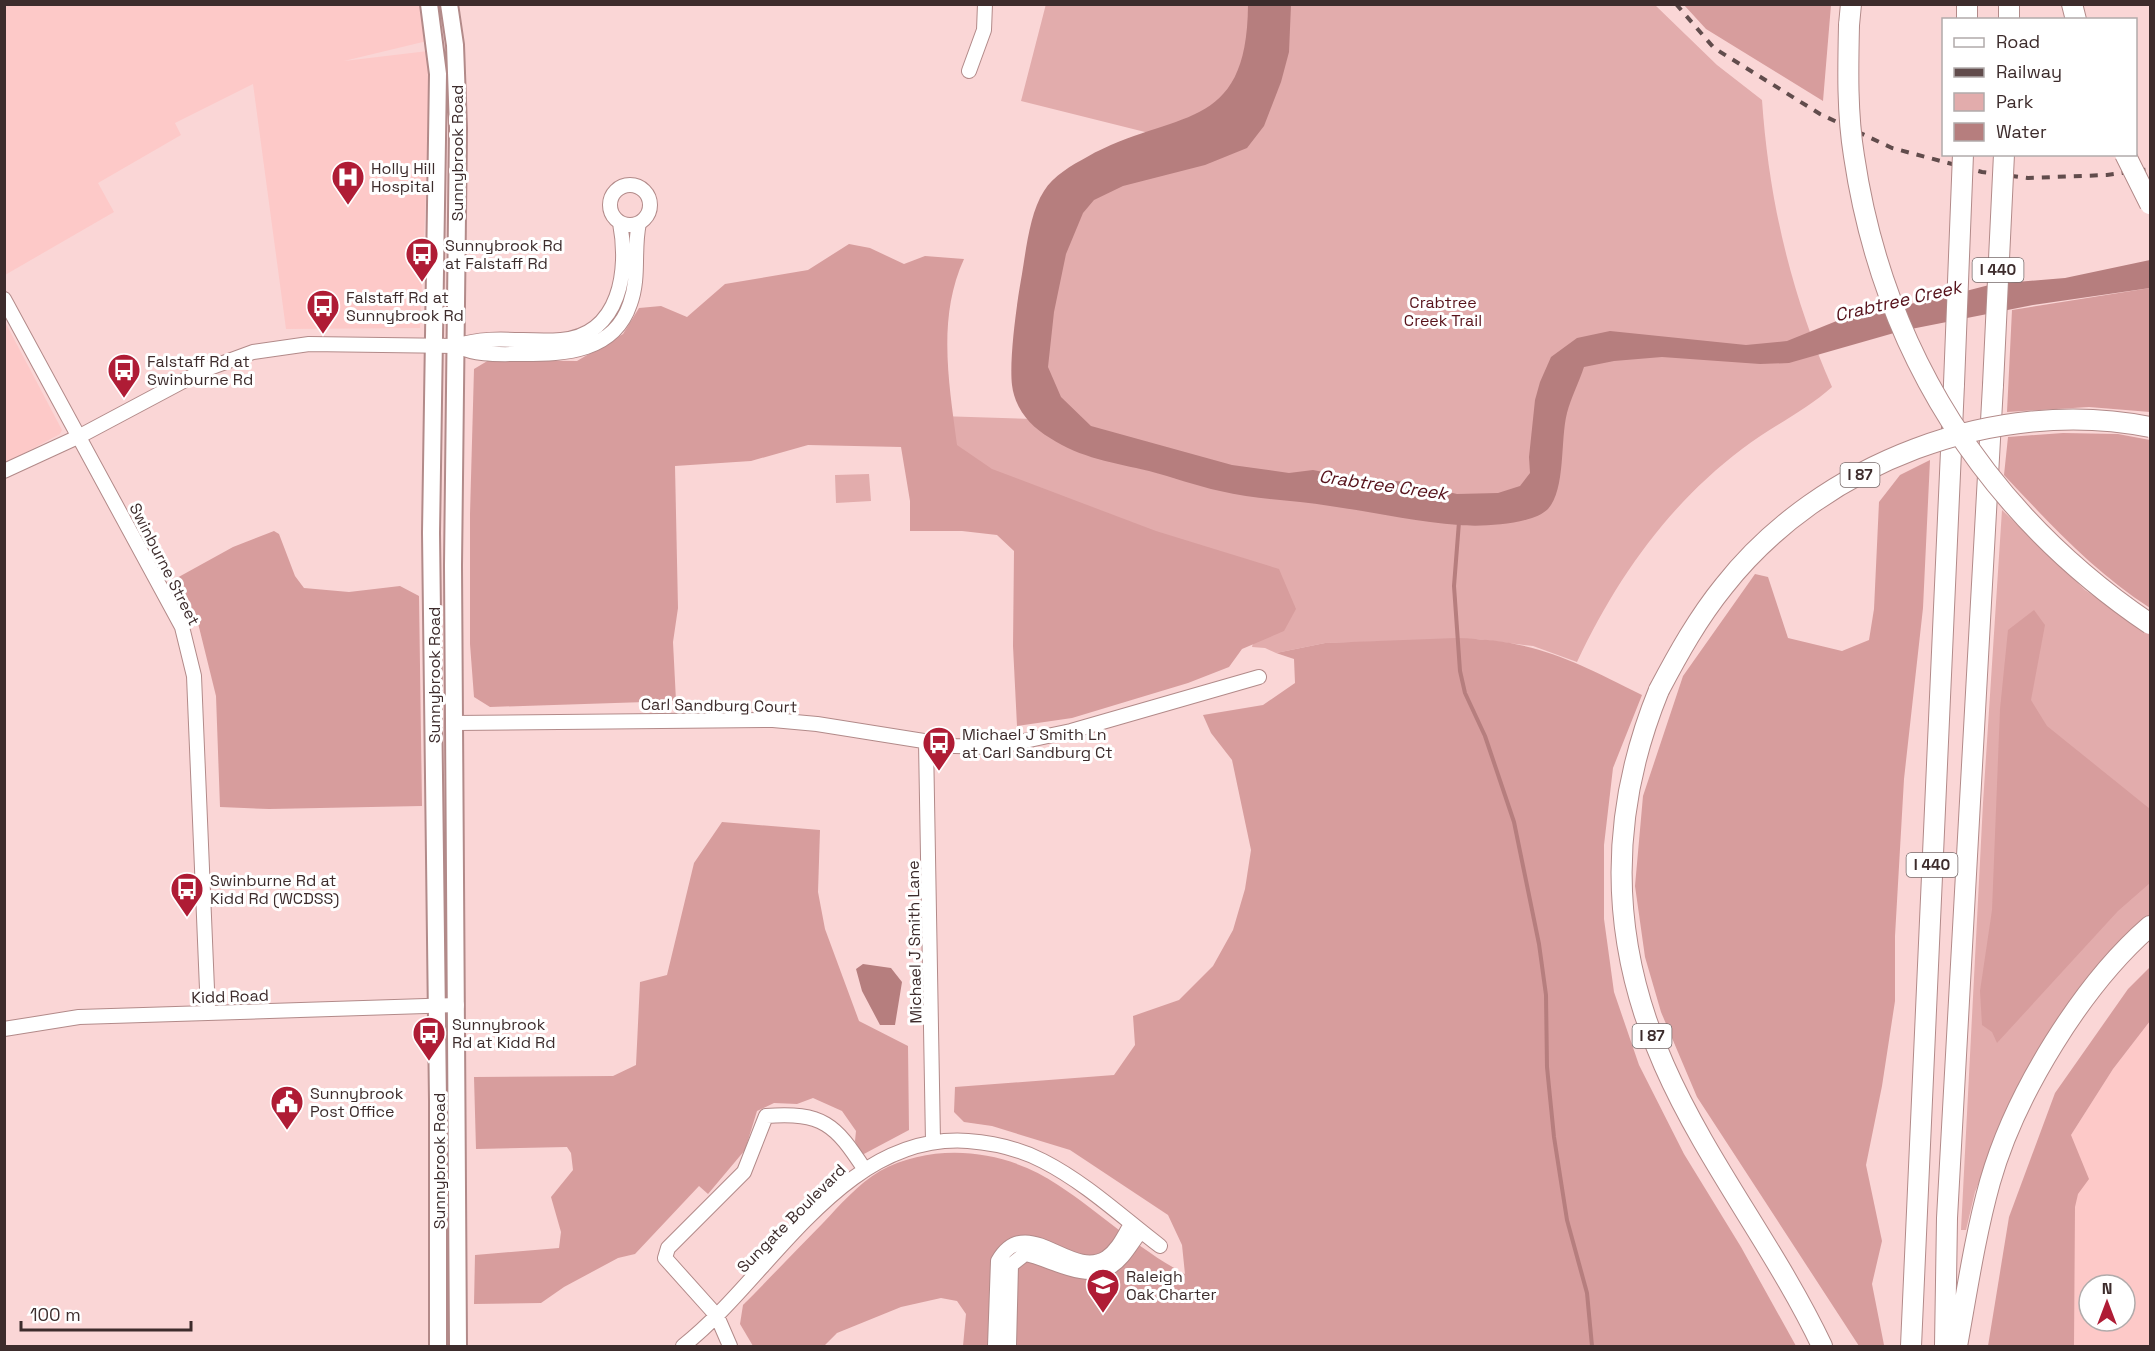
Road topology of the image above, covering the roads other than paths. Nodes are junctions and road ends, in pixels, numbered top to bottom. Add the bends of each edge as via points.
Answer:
1 (429, 4) edge
2 (449, 4) edge
3 (985, 4) edge
4 (1851, 4) edge
5 (969, 71) dead end
6 (1963, 156) edge
7 (2004, 156) edge
8 (2126, 156) edge
9 (2151, 204) edge
10 (620, 223) junction
11 (639, 223) junction
12 (4, 300) edge
13 (434, 346) junction
14 (456, 346) junction
15 (2151, 427) edge
16 (80, 436) junction
17 (4, 471) edge
18 (2151, 624) edge
19 (434, 625) junction
20 (1259, 677) dead end
21 (455, 723) junction
22 (926, 742) junction
23 (2151, 926) edge
24 (437, 1005) junction
25 (458, 1005) junction
26 (208, 1014) junction
27 (4, 1029) edge
28 (933, 1142) junction
29 (865, 1170) junction
30 (1136, 1228) junction
31 (1160, 1246) dead end
32 (717, 1316) junction
33 (438, 1347) edge
34 (458, 1347) edge
35 (683, 1347) edge
36 (730, 1347) edge
37 (995, 1347) edge
38 (1009, 1347) edge
39 (1822, 1347) edge
40 (1911, 1347) edge
41 (1945, 1347) edge
42 (1957, 1347) edge

1 - 13 main road, Sunnybrook Road via 438,74
2 - 14 main road, Sunnybrook Road via 458,99
3 - 5 street via 984,30
4 - 18 highway, bridge via 1848,86 1855,166 1866,219 1911,352 1946,416 2010,503 2066,559
6 - 40 highway, I 440, bridge
7 - 41 highway, I 440, bridge via 1947,1218
8 - 9 highway, bridge
10 - 11 street
10 - 11 street via 611,212 610,199 619,188 632,185 646,193 650,203 647,215
10 - 14 street via 619,295 596,326 565,339 477,339
11 - 14 street via 636,281 630,306 619,326 602,341 581,351 557,354 476,354
12 - 16 street, Swinburne Street
13 - 14 street
13 - 16 street via 297,345 253,352 204,370
13 - 19 main road, Sunnybrook Road via 431,533
14 - 21 main road, Sunnybrook Road
15 - 39 highway, I 87, bridge via 2085,420 2023,423 1926,445 1879,464 1839,486 1758,548 1724,585 1659,690 1634,764 1624,818 1623,924 1634,981 1651,1035 1683,1102
16 - 17 street
16 - 26 street, Swinburne Street via 177,616 194,676
19 - 21 main road via 441,644 445,707
19 - 24 main road, Sunnybrook Road
20 - 22 street, Carl Sandburg Court via 1034,741 996,747
21 - 22 street, Carl Sandburg Court via 773,720
21 - 25 main road, Sunnybrook Road
22 - 28 street, Michael J Smith Lane
23 - 42 highway via 2098,981 2052,1047 2015,1113 1991,1179 1976,1239
24 - 25 street, Kidd Road
24 - 26 street, Kidd Road
24 - 33 main road, Sunnybrook Road
25 - 34 main road, Sunnybrook Road
26 - 27 street, Kidd Road via 79,1017
28 - 29 street, Sungate Boulevard via 911,1147
28 - 30 street, Sungate Boulevard via 994,1144 1040,1160 1061,1171
29 - 32 street, Sungate Boulevard via 826,1202
29 - 32 street via 843,1136 821,1120 794,1114 766,1116 744,1172 668,1248 665,1258
30 - 31 street, Sungate Boulevard
30 - 37 street via 1104,1259 1084,1261 1037,1243 1018,1243 1005,1249 998,1261
30 - 38 street via 1110,1267 1095,1272 1082,1272 1025,1254 1011,1265
32 - 35 street, Sungate Boulevard
32 - 36 street

